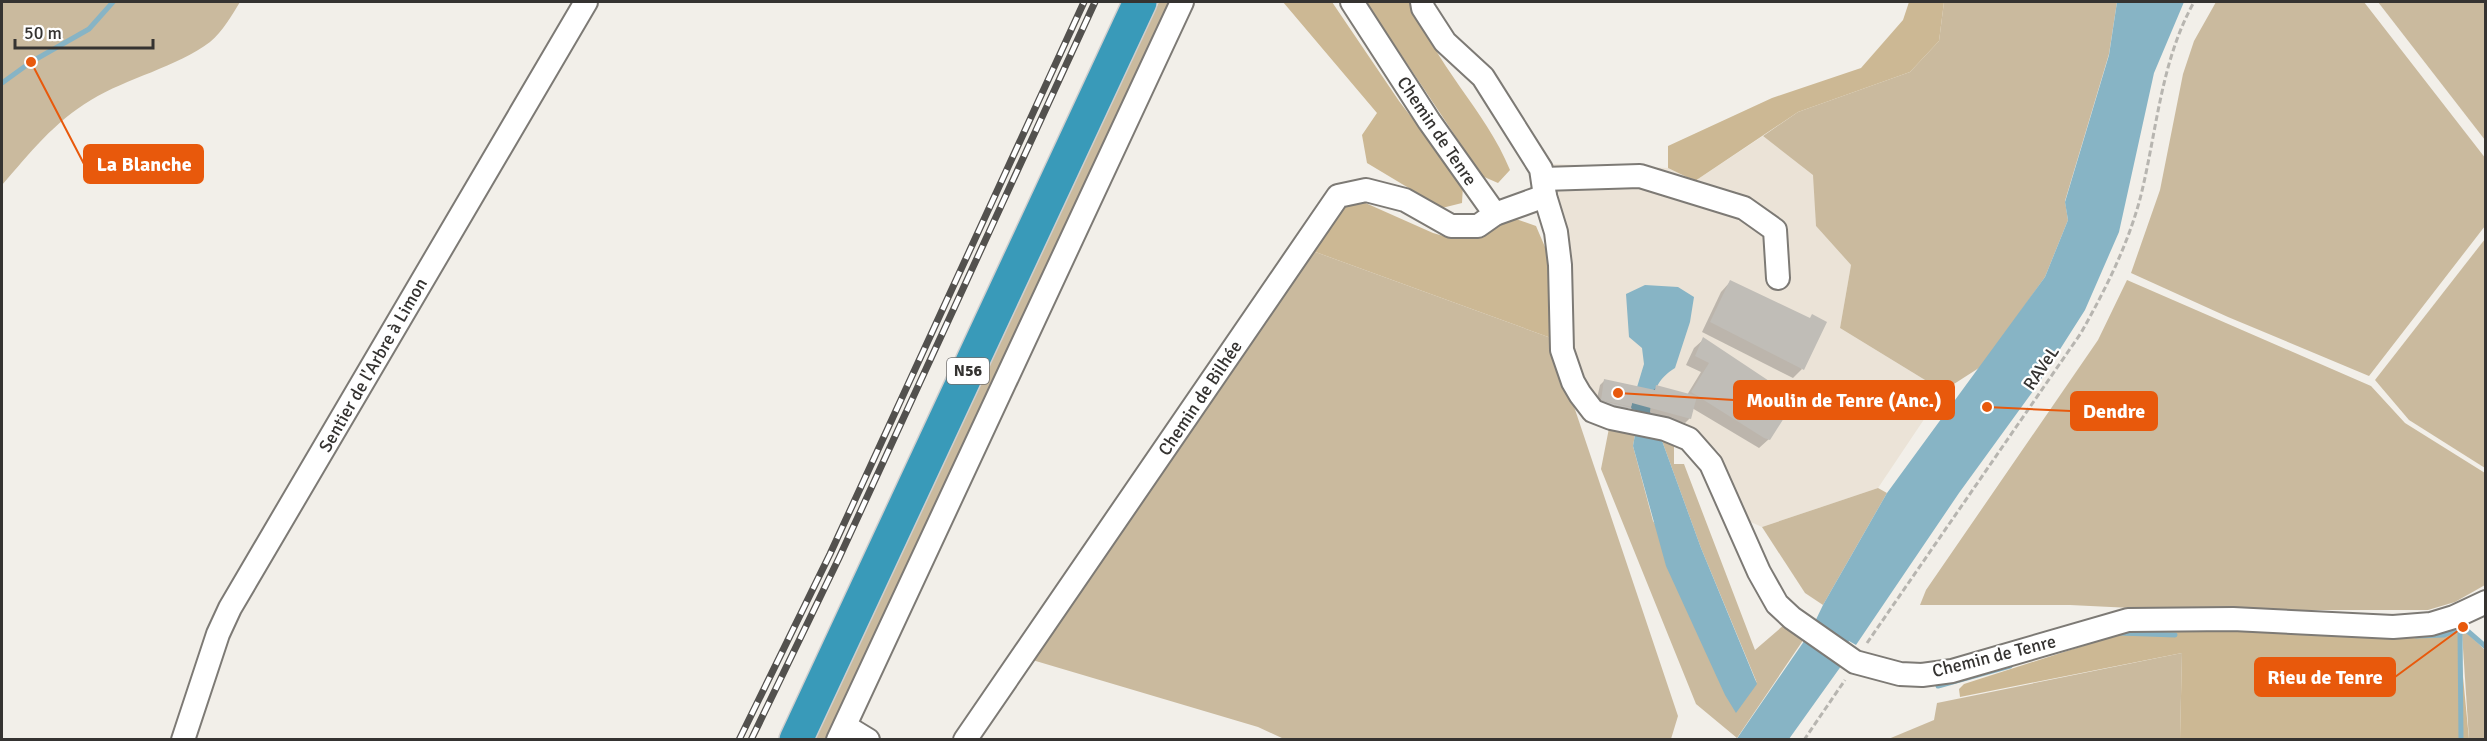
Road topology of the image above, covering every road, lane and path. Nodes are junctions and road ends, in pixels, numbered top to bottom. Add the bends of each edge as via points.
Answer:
1 (586, 2) edge
2 (1140, 2) edge
3 (1182, 2) edge
4 (1352, 2) edge
5 (1422, 2) edge
6 (2194, 2) edge
7 (1544, 188) junction
8 (1495, 214) junction
9 (1778, 278) dead end
10 (2486, 602) edge
11 (1851, 659) junction
12 (842, 733) edge
13 (183, 740) edge
14 (796, 740) edge
15 (868, 740) edge
16 (965, 740) edge
17 (1804, 740) edge

1 - 13 street, Sentier de l'Arbre à Limon via 230,608
2 - 14 highway, N56
3 - 12 street
4 - 8 street, Chemin de Tenre
5 - 7 street, Chemin de Tenre via 1445,42 1483,77 1541,169
6 - 11 path, RAVeL via 2171,52 2140,200 2104,293 2075,343
7 - 8 street
7 - 9 street via 1640,176 1744,208 1775,230
7 - 11 street, Chemin de Tenre via 1560,265 1562,350 1573,382 1593,411 1689,439 1711,464 1777,604
8 - 16 street, Chemin de Bilhée via 1478,226 1451,226 1405,200 1366,190 1338,196
10 - 11 street, Chemin de Tenre via 2431,624 2393,627 2233,619 2128,620 1952,671 1922,675 1900,674
11 - 17 path, RAVeL
12 - 15 street

